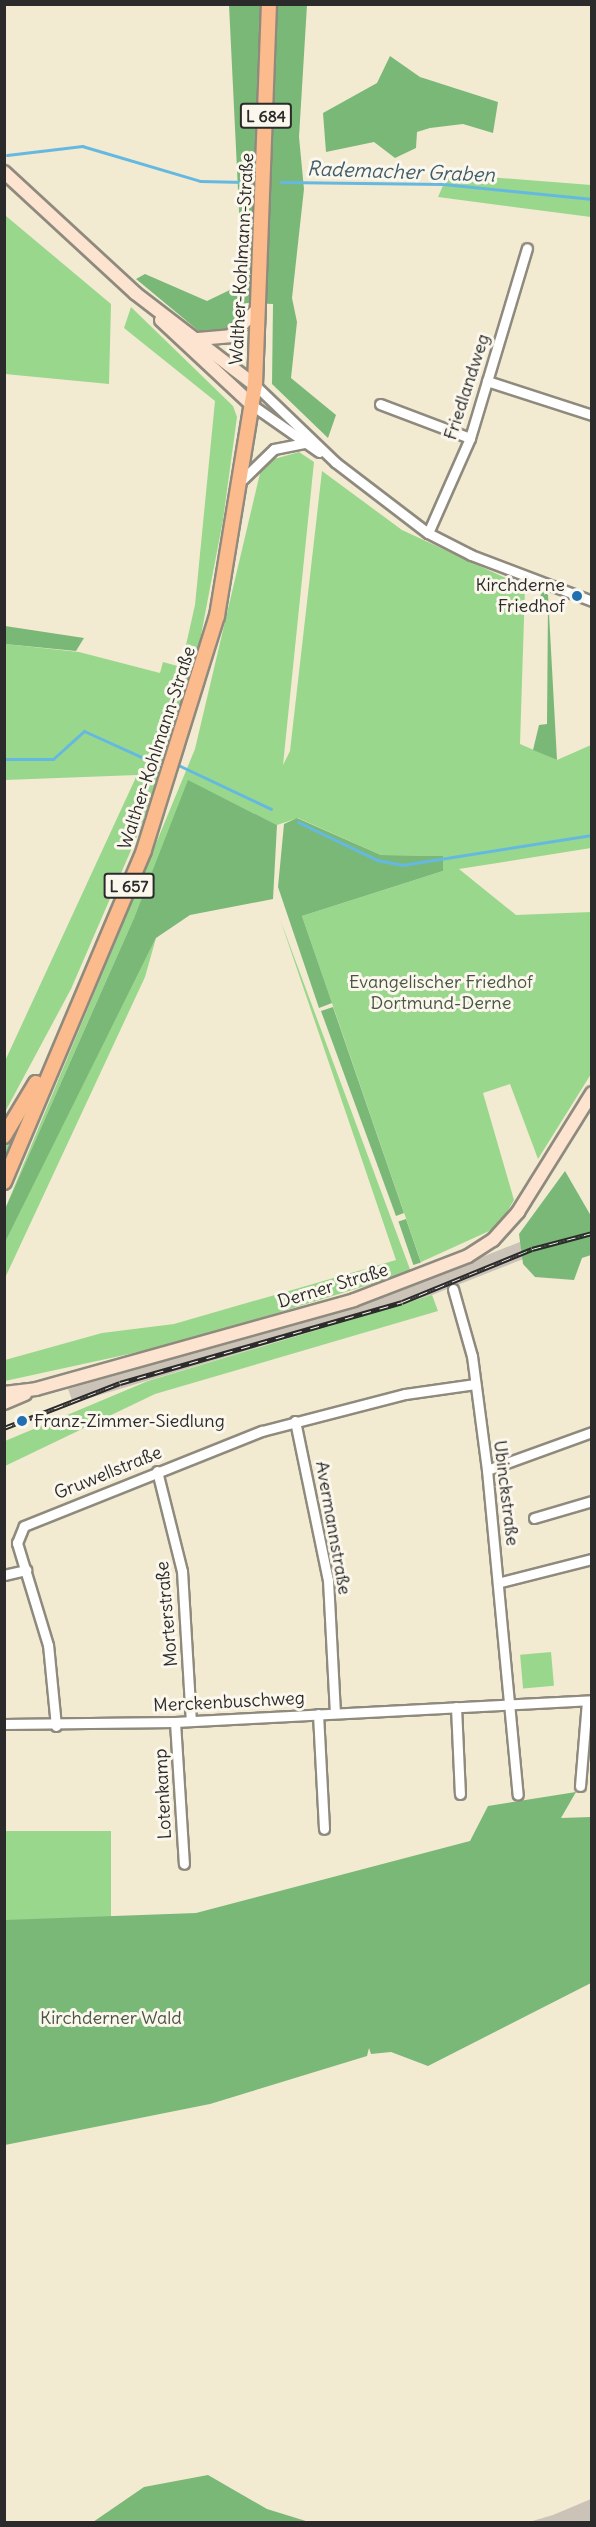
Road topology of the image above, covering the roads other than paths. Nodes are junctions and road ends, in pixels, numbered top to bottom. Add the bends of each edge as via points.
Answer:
1 (269, 4) edge
2 (4, 172) edge
3 (527, 248) dead end
4 (135, 293) junction
5 (258, 309) junction
6 (196, 339) junction
7 (488, 381) junction
8 (255, 385) junction
9 (380, 404) dead end
10 (252, 405) junction
11 (591, 415) edge
12 (470, 438) junction
13 (306, 443) junction
14 (335, 462) junction
15 (243, 478) junction
16 (428, 533) junction
17 (591, 601) edge
18 (56, 1051) junction
19 (591, 1093) edge
20 (4, 1136) edge
21 (4, 1182) edge
22 (453, 1289) dead end
23 (475, 1384) junction
24 (36, 1389) junction
25 (4, 1393) edge
26 (4, 1403) edge
27 (295, 1421) junction
28 (591, 1432) edge
29 (487, 1470) junction
30 (157, 1471) junction
31 (591, 1501) edge
32 (534, 1518) dead end
33 (591, 1559) edge
34 (26, 1570) junction
35 (4, 1575) edge
36 (501, 1582) junction
37 (589, 1701) edge
38 (513, 1704) junction
39 (456, 1707) junction
40 (335, 1713) junction
41 (318, 1714) junction
42 (192, 1721) junction
43 (175, 1722) junction
44 (4, 1724) edge
45 (56, 1726) junction
46 (580, 1786) dead end
47 (460, 1794) dead end
48 (518, 1795) dead end
49 (324, 1829) dead end
50 (184, 1864) dead end

1 - 5 main road, Walther-Kohlmann-Straße / L 684
2 - 4 main road
3 - 7 street, Friedlandweg
4 - 6 main road
4 - 10 main road
5 - 6 main road via 230,336
5 - 8 main road, Walther-Kohlmann-Straße / L 684
6 - 8 main road
7 - 11 street
7 - 12 street, Friedlandweg
8 - 10 main road, Walther-Kohlmann-Straße / L 657
8 - 14 street
9 - 12 street
10 - 13 street
10 - 15 main road, Walther-Kohlmann-Straße / L 657
12 - 16 street, Friedlandweg
13 - 14 street
13 - 15 street via 274,449
14 - 16 street
15 - 18 main road, Walther-Kohlmann-Straße / L 657 via 217,616 171,776 122,904
16 - 17 street via 471,555
18 - 20 main road, Walther-Kohlmann-Straße / L 657
18 - 21 main road, Walther-Kohlmann-Straße / L 657
19 - 24 main road, Derner Straße via 518,1212 493,1240 468,1256 354,1300
22 - 23 street, Ubinckstraße
23 - 27 street, Gruwellstraße
23 - 29 street, Ubinckstraße
24 - 25 main road, Derner Straße
24 - 26 main road
27 - 30 street, Gruwellstraße
27 - 40 street, Avermannstraße via 328,1580
28 - 29 street
29 - 36 street, Ubinckstraße
30 - 34 street, Gruwellstraße via 24,1526 17,1543
30 - 42 street, Morterstraße via 182,1571
31 - 32 street
33 - 36 street
34 - 35 street
34 - 45 street, Gruwellstraße via 48,1645
36 - 38 street, Ubinckstraße
37 - 38 street, Merckenbuschweg
37 - 46 street, Merckenbuschweg
38 - 39 street, Merckenbuschweg
38 - 48 street
39 - 40 street, Merckenbuschweg
39 - 47 street
40 - 41 street, Merckenbuschweg
41 - 42 street, Merckenbuschweg
41 - 49 street
42 - 43 street, Merckenbuschweg
43 - 45 street, Merckenbuschweg
43 - 50 street, Lotenkamp
44 - 45 street, Merckenbuschweg

